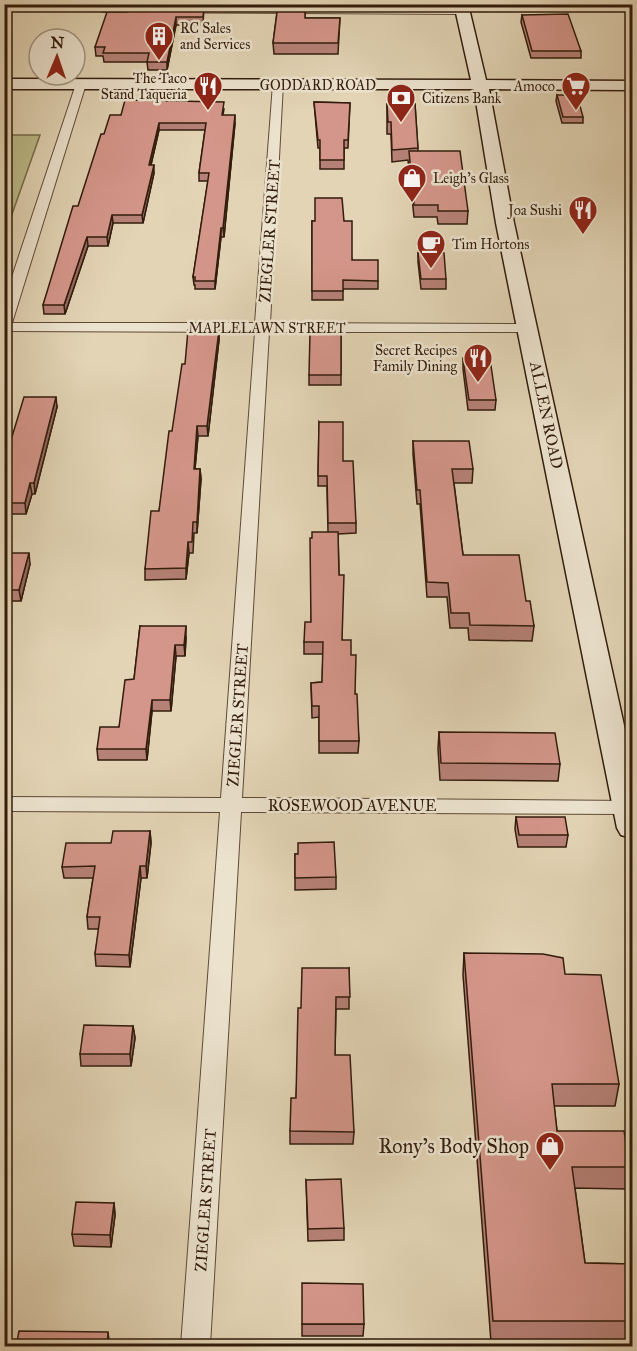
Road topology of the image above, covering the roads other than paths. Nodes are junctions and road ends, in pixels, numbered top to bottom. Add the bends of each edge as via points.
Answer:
1 (462, 7) edge
2 (105, 10) edge
3 (4, 84) edge
4 (27, 84) edge
5 (87, 84) edge
6 (278, 84) junction
7 (479, 85) junction
8 (633, 85) edge
9 (80, 87) edge
10 (4, 325) edge
11 (263, 328) junction
12 (529, 328) junction
13 (4, 804) edge
14 (231, 804) junction
15 (630, 817) edge
16 (196, 1347) edge

1 - 2 street
1 - 7 main road, ALLEN ROAD
3 - 4 main road, GODDARD ROAD
5 - 6 main road, GODDARD ROAD
6 - 7 main road, GODDARD ROAD
6 - 11 street, ZIEGLER STREET
7 - 8 main road, GODDARD ROAD
7 - 12 main road, ALLEN ROAD
9 - 10 street
10 - 11 street, MAPLELAWN STREET
11 - 12 street, MAPLELAWN STREET
11 - 14 street, ZIEGLER STREET
12 - 15 main road, ALLEN ROAD
13 - 14 street, ROSEWOOD AVENUE
14 - 15 street, ROSEWOOD AVENUE
14 - 16 street, ZIEGLER STREET

